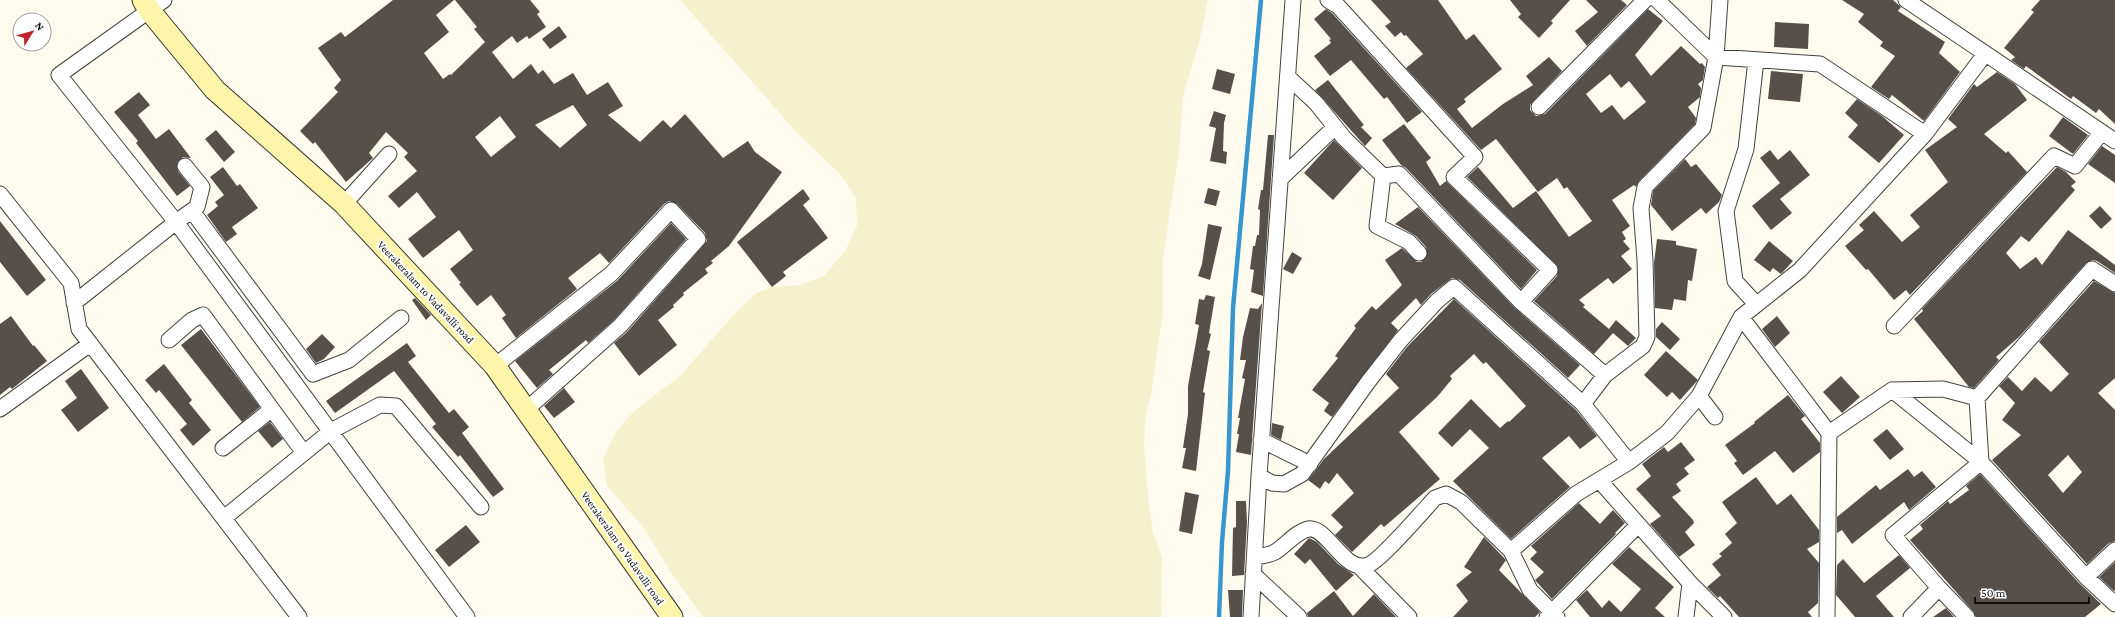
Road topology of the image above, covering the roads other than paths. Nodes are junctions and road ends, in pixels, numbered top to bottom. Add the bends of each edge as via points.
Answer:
1 (1293, 0) edge
2 (1328, 0) edge
3 (1645, 0) edge
4 (1657, 0) edge
5 (1720, 0) edge
6 (1906, 0) edge
7 (152, 3) edge
8 (1985, 54) junction
9 (1716, 56) junction
10 (1756, 60) junction
11 (1288, 78) junction
12 (1539, 107) dead end
13 (1335, 127) junction
14 (2102, 132) junction
15 (1924, 134) junction
16 (2115, 141) edge
17 (389, 154) dead end
18 (185, 166) dead end
19 (1383, 176) junction
20 (1280, 179) junction
21 (0, 194) edge
22 (344, 204) junction
23 (192, 211) junction
24 (176, 222) junction
25 (1419, 253) dead end
26 (2115, 284) edge
27 (1521, 302) junction
28 (74, 303) junction
29 (1756, 304) junction
30 (401, 318) dead end
31 (1741, 318) junction
32 (1894, 326) dead end
33 (170, 340) dead end
34 (90, 344) junction
35 (495, 366) junction
36 (1604, 376) junction
37 (1892, 390) junction
38 (1699, 396) junction
39 (1978, 398) junction
40 (1583, 404) junction
41 (0, 409) edge
42 (272, 409) junction
43 (527, 409) junction
44 (1715, 417) dead end
45 (330, 431) junction
46 (1829, 432) junction
47 (1261, 440) junction
48 (223, 448) dead end
49 (304, 453) junction
50 (1629, 462) junction
51 (1981, 462) junction
52 (1310, 464) junction
53 (1259, 476) junction
54 (1598, 480) junction
55 (481, 507) dead end
56 (224, 518) junction
57 (1638, 525) junction
58 (2115, 550) edge
59 (1511, 551) junction
60 (1255, 557) junction
61 (1359, 566) junction
62 (1253, 574) junction
63 (2086, 577) junction
64 (1690, 583) junction
65 (1938, 588) junction
66 (2115, 604) edge
67 (1552, 615) edge
68 (299, 617) edge
69 (467, 617) edge
70 (672, 617) edge
71 (1251, 617) edge
72 (1299, 617) edge
73 (1410, 617) edge
74 (1686, 617) edge
75 (1724, 617) edge
76 (1827, 617) edge
77 (1911, 617) edge
78 (1967, 617) edge

1 - 11 street
2 - 27 street via 1338,6 1475,157 1454,177 1550,270
3 - 12 street
4 - 9 street
5 - 9 street
6 - 8 street
7 - 22 street, Veerakeralam to Vadavalli road via 215,90
7 - 24 street via 59,75
8 - 14 street
8 - 15 street
9 - 10 street
9 - 36 street via 1703,128 1645,186 1641,208 1647,337 1643,346
10 - 15 street via 1820,64
10 - 29 street via 1746,149 1726,211 1735,281
11 - 13 street via 1316,103
11 - 20 street
13 - 19 street
13 - 20 street
14 - 16 street
14 - 32 street via 2075,166 2054,156
15 - 29 street via 1800,270
17 - 22 street
18 - 23 street via 202,187 197,207
19 - 25 street via 1377,226 1409,242
19 - 27 street via 1398,174
20 - 47 street
21 - 28 street via 71,283
22 - 35 street, Veerakeralam to Vadavalli road
23 - 24 street
23 - 30 street via 313,374 349,360
24 - 28 street
24 - 45 street
26 - 39 street via 2092,269
27 - 36 street
28 - 34 street via 79,329
29 - 31 street
31 - 38 street
31 - 46 street
33 - 42 street via 192,320 203,315
34 - 41 street
34 - 56 street
35 - 43 street, Veerakeralam to Vadavalli road
35 - 43 street via 610,274 671,210 698,239 620,326
36 - 40 street
37 - 39 street via 1943,389
37 - 46 street
37 - 51 street
38 - 44 street
38 - 50 street via 1667,434
39 - 51 street
40 - 50 street
40 - 52 street via 1454,287 1437,301 1400,341
42 - 48 street
42 - 49 street
43 - 70 street, Veerakeralam to Vadavalli road
45 - 49 street
45 - 55 street via 380,405 396,406
45 - 69 street
46 - 76 street
47 - 52 street
47 - 53 street
49 - 56 street
50 - 54 street
51 - 63 street
51 - 65 street via 1893,535
52 - 53 street via 1302,474 1284,484 1272,483
53 - 60 street
54 - 57 street
54 - 59 street via 1576,494
56 - 68 street
57 - 64 street
57 - 67 street
58 - 63 street
59 - 61 street via 1461,502 1446,494 1435,498 1380,556 1369,565
59 - 67 street via 1530,590
60 - 61 street via 1274,553 1309,529 1318,532 1351,562
60 - 62 street
61 - 73 street
62 - 71 street
62 - 72 street
63 - 66 street
64 - 74 street
64 - 75 street
65 - 77 street
65 - 78 street

